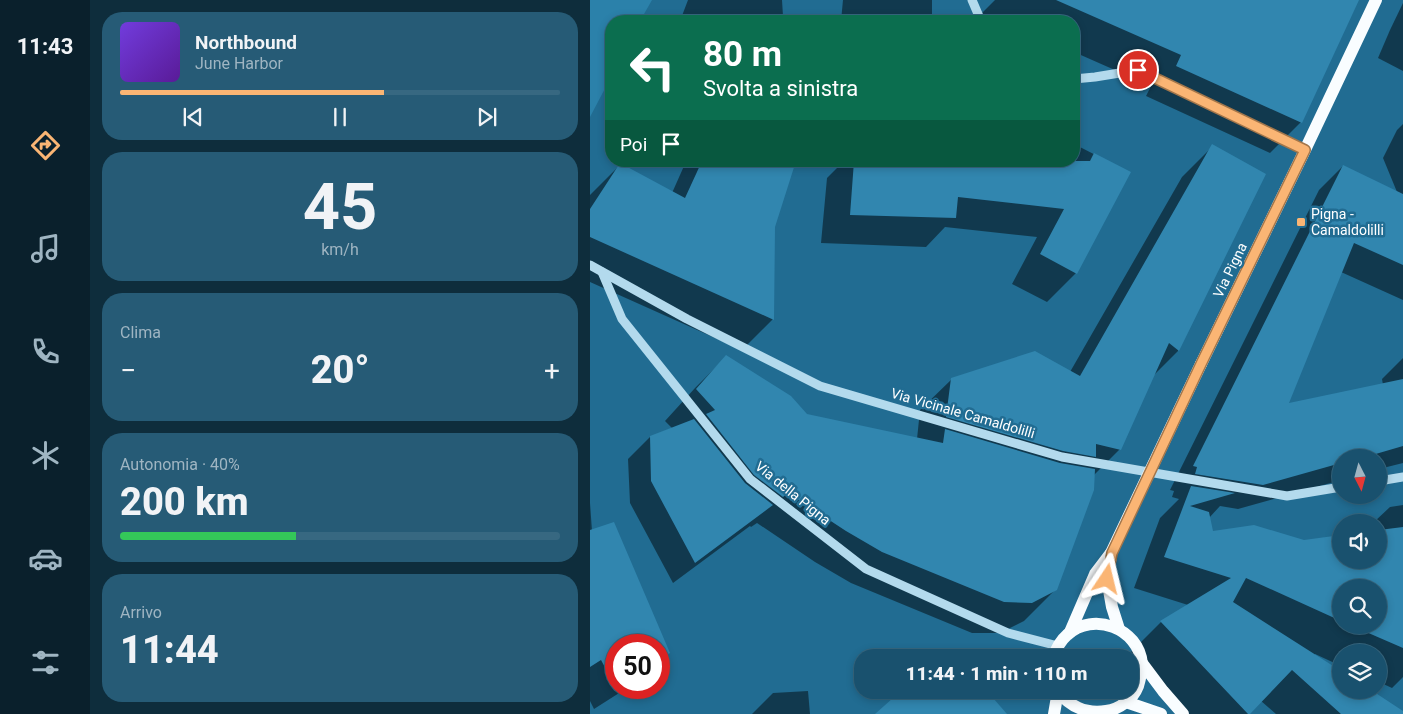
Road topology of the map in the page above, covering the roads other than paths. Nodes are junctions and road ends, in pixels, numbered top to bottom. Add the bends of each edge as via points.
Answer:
1 (972, 0) edge
2 (1376, 0) edge
3 (978, 15) edge
4 (1080, 79) edge
5 (1305, 150) junction
6 (590, 265) edge
7 (602, 272) junction
8 (1403, 477) edge
9 (1388, 480) edge
10 (1332, 489) edge
11 (1112, 553) junction
12 (1119, 629) junction
13 (1069, 633) junction
14 (1048, 649) edge
15 (1058, 649) edge
16 (1142, 663) junction
17 (1056, 699) edge
18 (1065, 699) edge
19 (1126, 702) junction
20 (1054, 714) edge
21 (1096, 714) edge
22 (1161, 714) edge
23 (1183, 714) edge

1 - 3 street
2 - 5 main road, Via Pigna
4 - 5 street via 1138,70
5 - 11 main road, Via Pigna, bridge
6 - 7 street
7 - 10 street, Via Vicinale Camaldolilli via 820,386 1062,457 1288,496
7 - 14 street, Via della Pigna via 622,319 750,479 866,569
8 - 9 street
11 - 12 main road, Via Pigna via 1107,579
11 - 13 main road, Via Pigna via 1095,574
12 - 13 main road via 1106,624 1092,624
12 - 16 main road via 1138,649
13 - 15 main road
16 - 19 main road via 1136,690
16 - 23 main road
17 - 20 main road
18 - 21 main road
19 - 21 main road
19 - 22 main road

